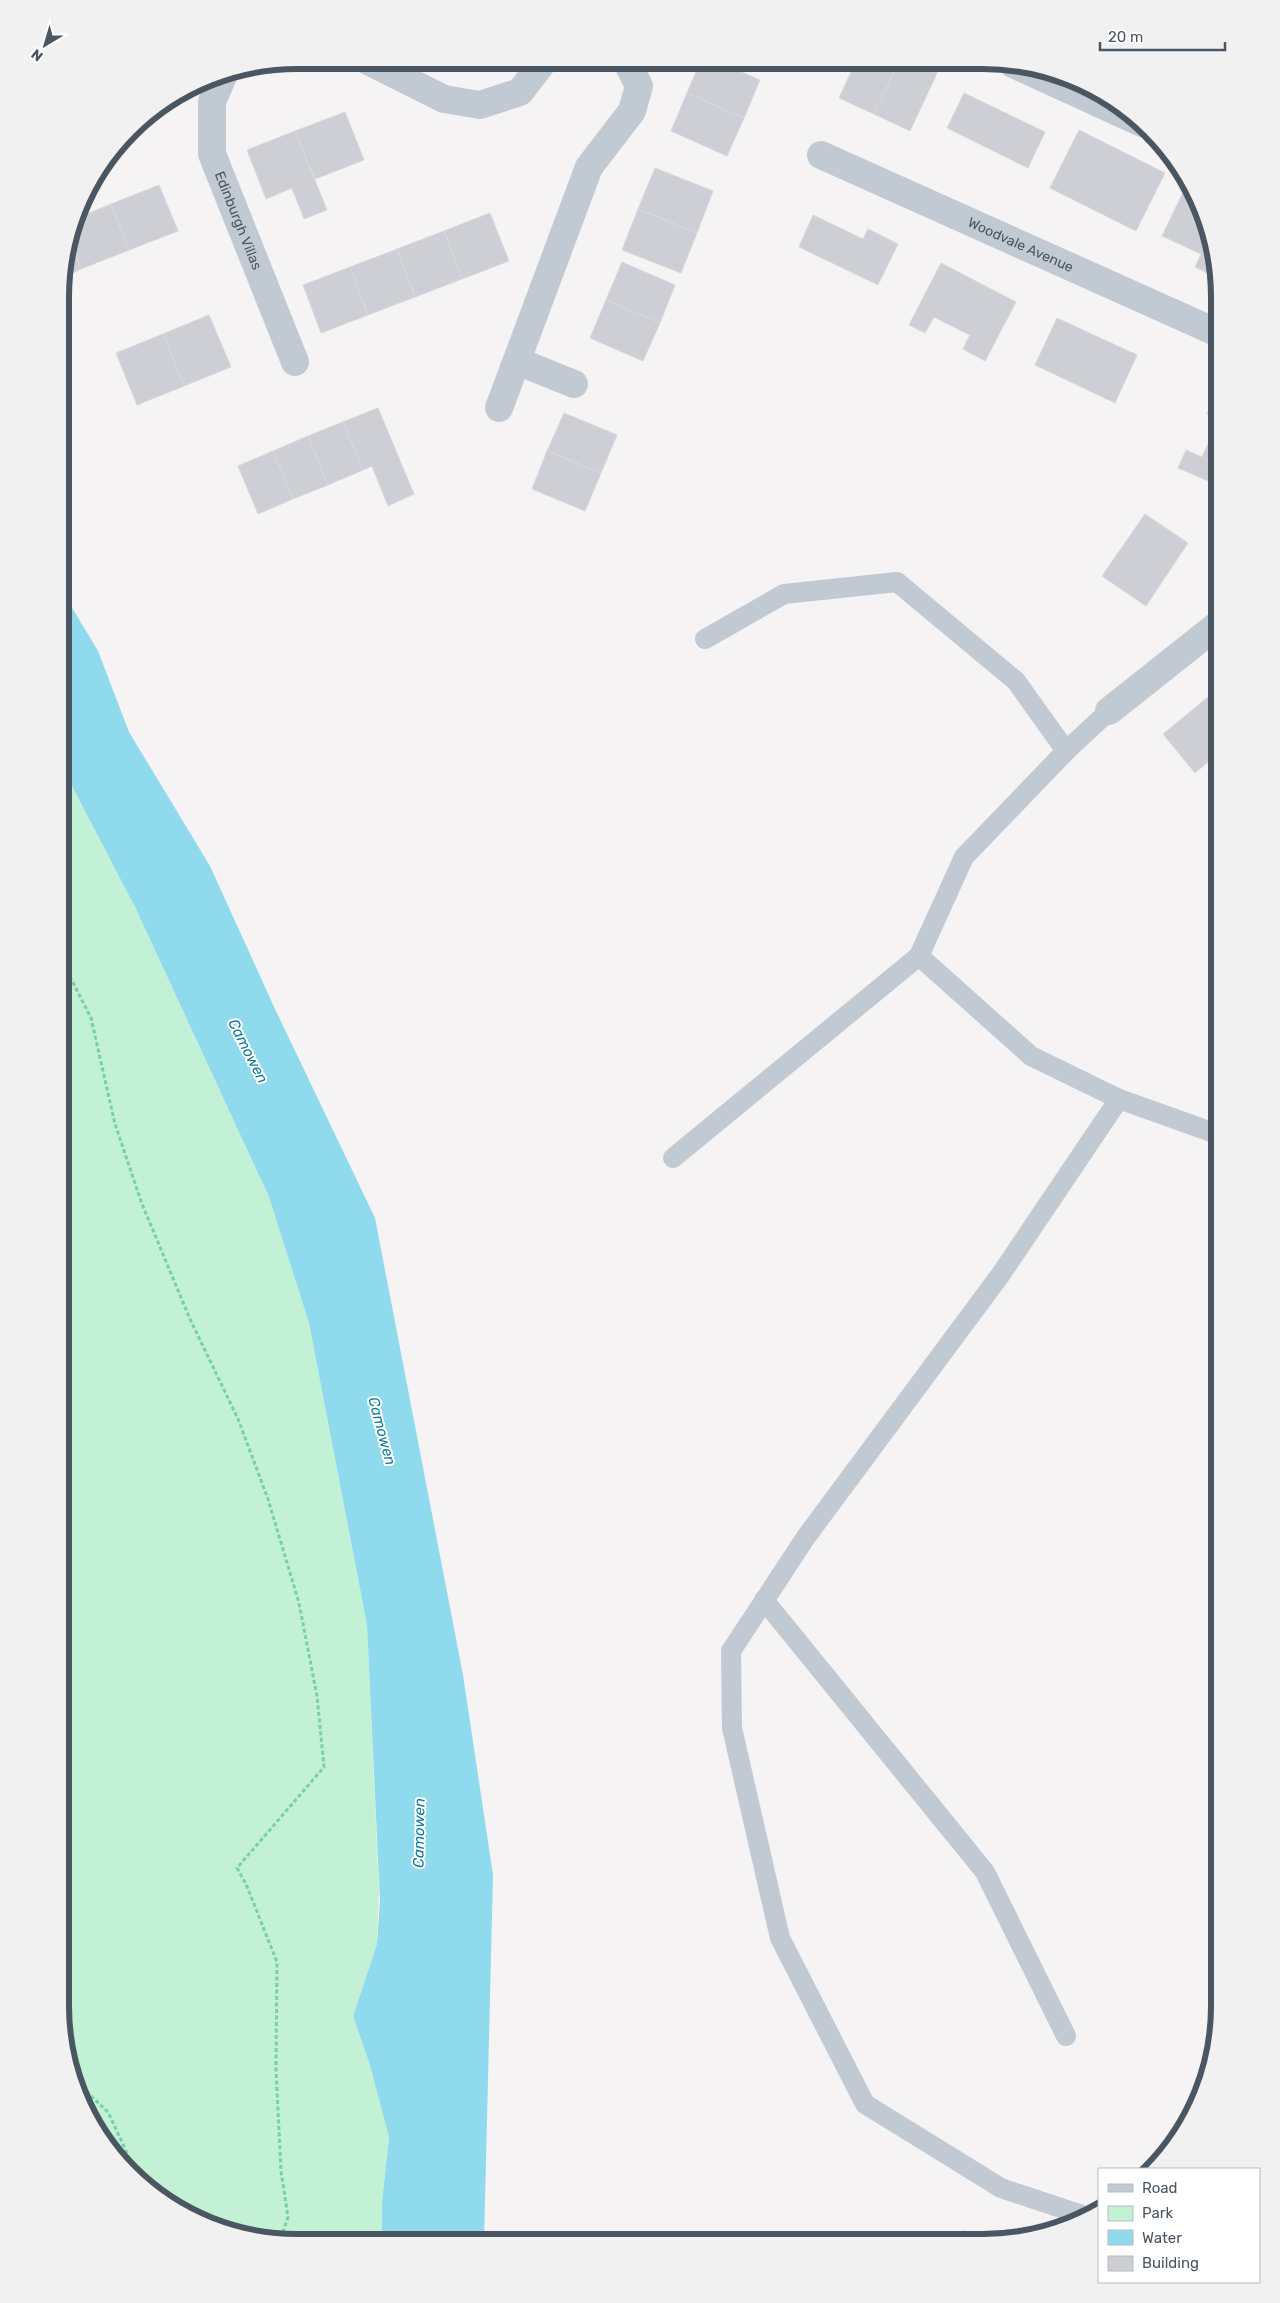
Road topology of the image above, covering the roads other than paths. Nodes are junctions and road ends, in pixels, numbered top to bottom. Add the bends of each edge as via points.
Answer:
1 (384, 69) edge
2 (538, 69) edge
3 (630, 69) edge
4 (1041, 77) edge
5 (220, 82) edge
6 (1115, 110) edge
7 (821, 155) dead end
8 (1211, 330) edge
9 (517, 361) junction
10 (295, 362) dead end
11 (574, 384) dead end
12 (498, 408) dead end
13 (1211, 629) edge
14 (704, 639) dead end
15 (1109, 711) joint
16 (1066, 751) junction
17 (919, 956) junction
18 (1119, 1099) junction
19 (1211, 1132) edge
20 (673, 1158) dead end
21 (764, 1600) junction
22 (1066, 2036) dead end
23 (1078, 2214) edge

1 - 2 street via 444,99 480,105 520,92
3 - 9 street via 639,86 632,111 589,167
4 - 6 street
5 - 10 street, Edinburgh Villas via 212,102 212,154
7 - 8 street, Woodvale Avenue
9 - 11 street
9 - 12 street
13 - 15 street
14 - 16 lane via 784,594 896,582 1016,681
15 - 16 lane
16 - 17 lane via 964,857
17 - 18 lane via 1031,1056
17 - 20 lane
18 - 19 lane
18 - 21 lane via 1002,1274 806,1536
21 - 22 lane via 984,1872
21 - 23 lane via 731,1650 732,1728 780,1938 865,2104 1001,2188

